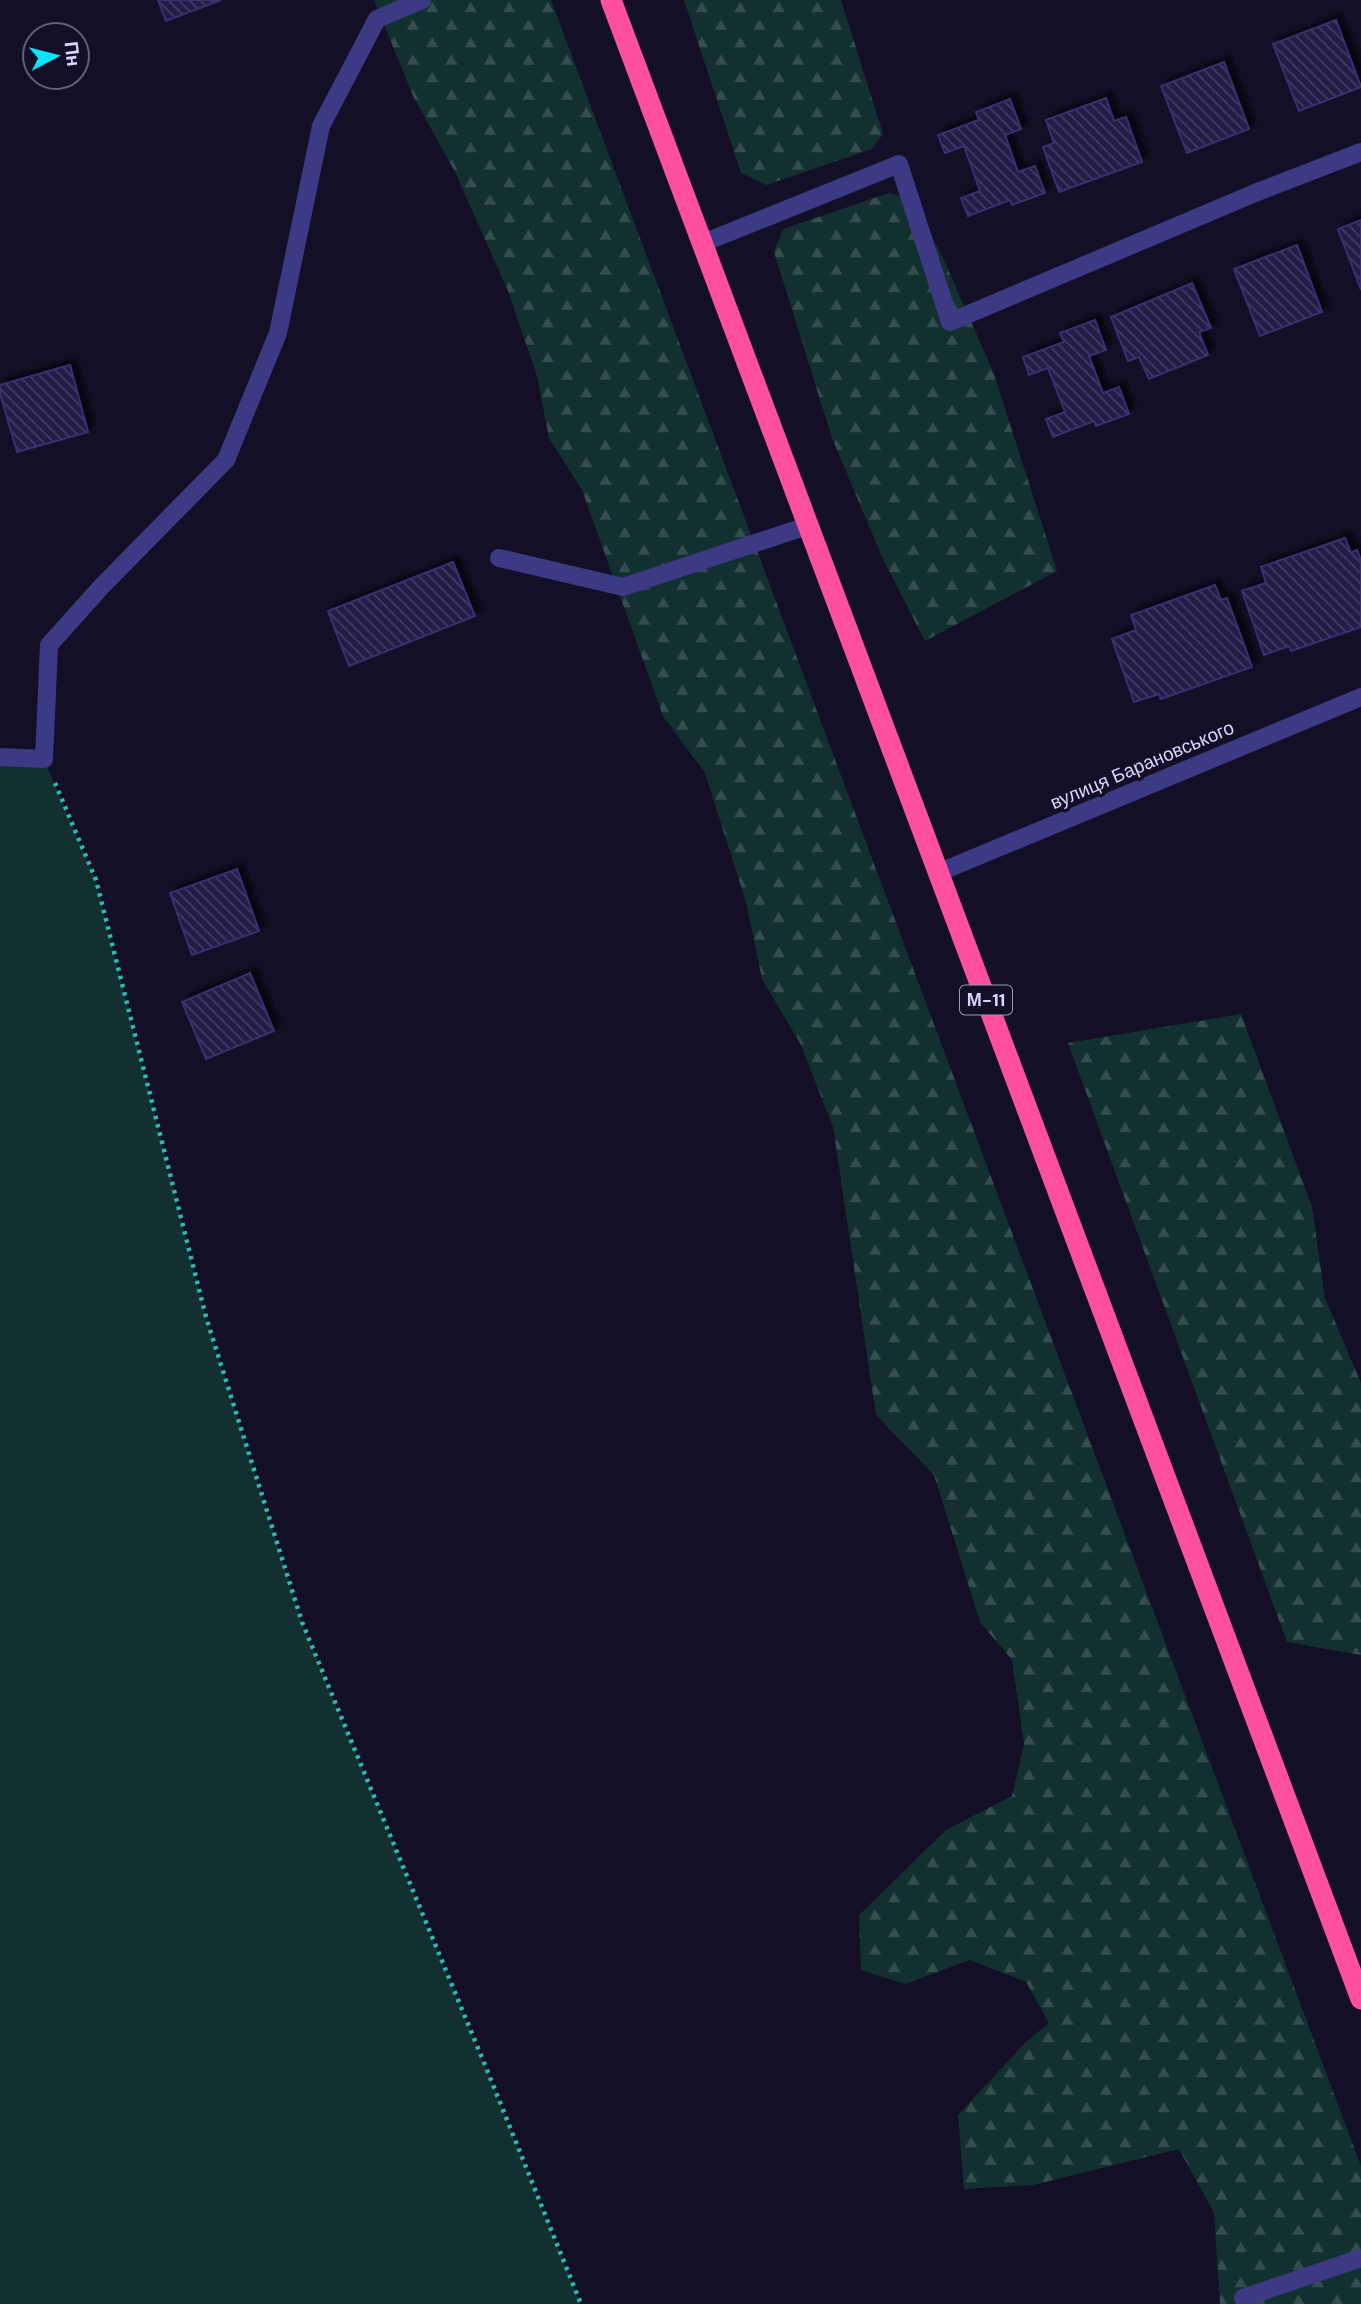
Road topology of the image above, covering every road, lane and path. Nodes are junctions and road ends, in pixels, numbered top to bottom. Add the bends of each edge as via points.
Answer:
1 (422, 0) edge
2 (611, 0) edge
3 (1361, 152) edge
4 (703, 243) junction
5 (807, 526) junction
6 (499, 558) dead end
7 (1361, 697) edge
8 (0, 757) edge
9 (44, 759) junction
10 (940, 872) junction
11 (1361, 1999) edge
12 (1361, 2258) edge
13 (1243, 2298) dead end
14 (581, 2304) edge

1 - 9 street via 377,19 321,126 278,333 226,460 50,645
2 - 4 highway, М-11
3 - 4 street via 950,322 899,164
4 - 5 highway, М-11
5 - 6 street via 623,587
5 - 10 highway, М-11
7 - 10 street, вулиця Барановського
8 - 9 street
9 - 14 path via 96,880 206,1317 302,1622
10 - 11 highway, М-11
12 - 13 street

